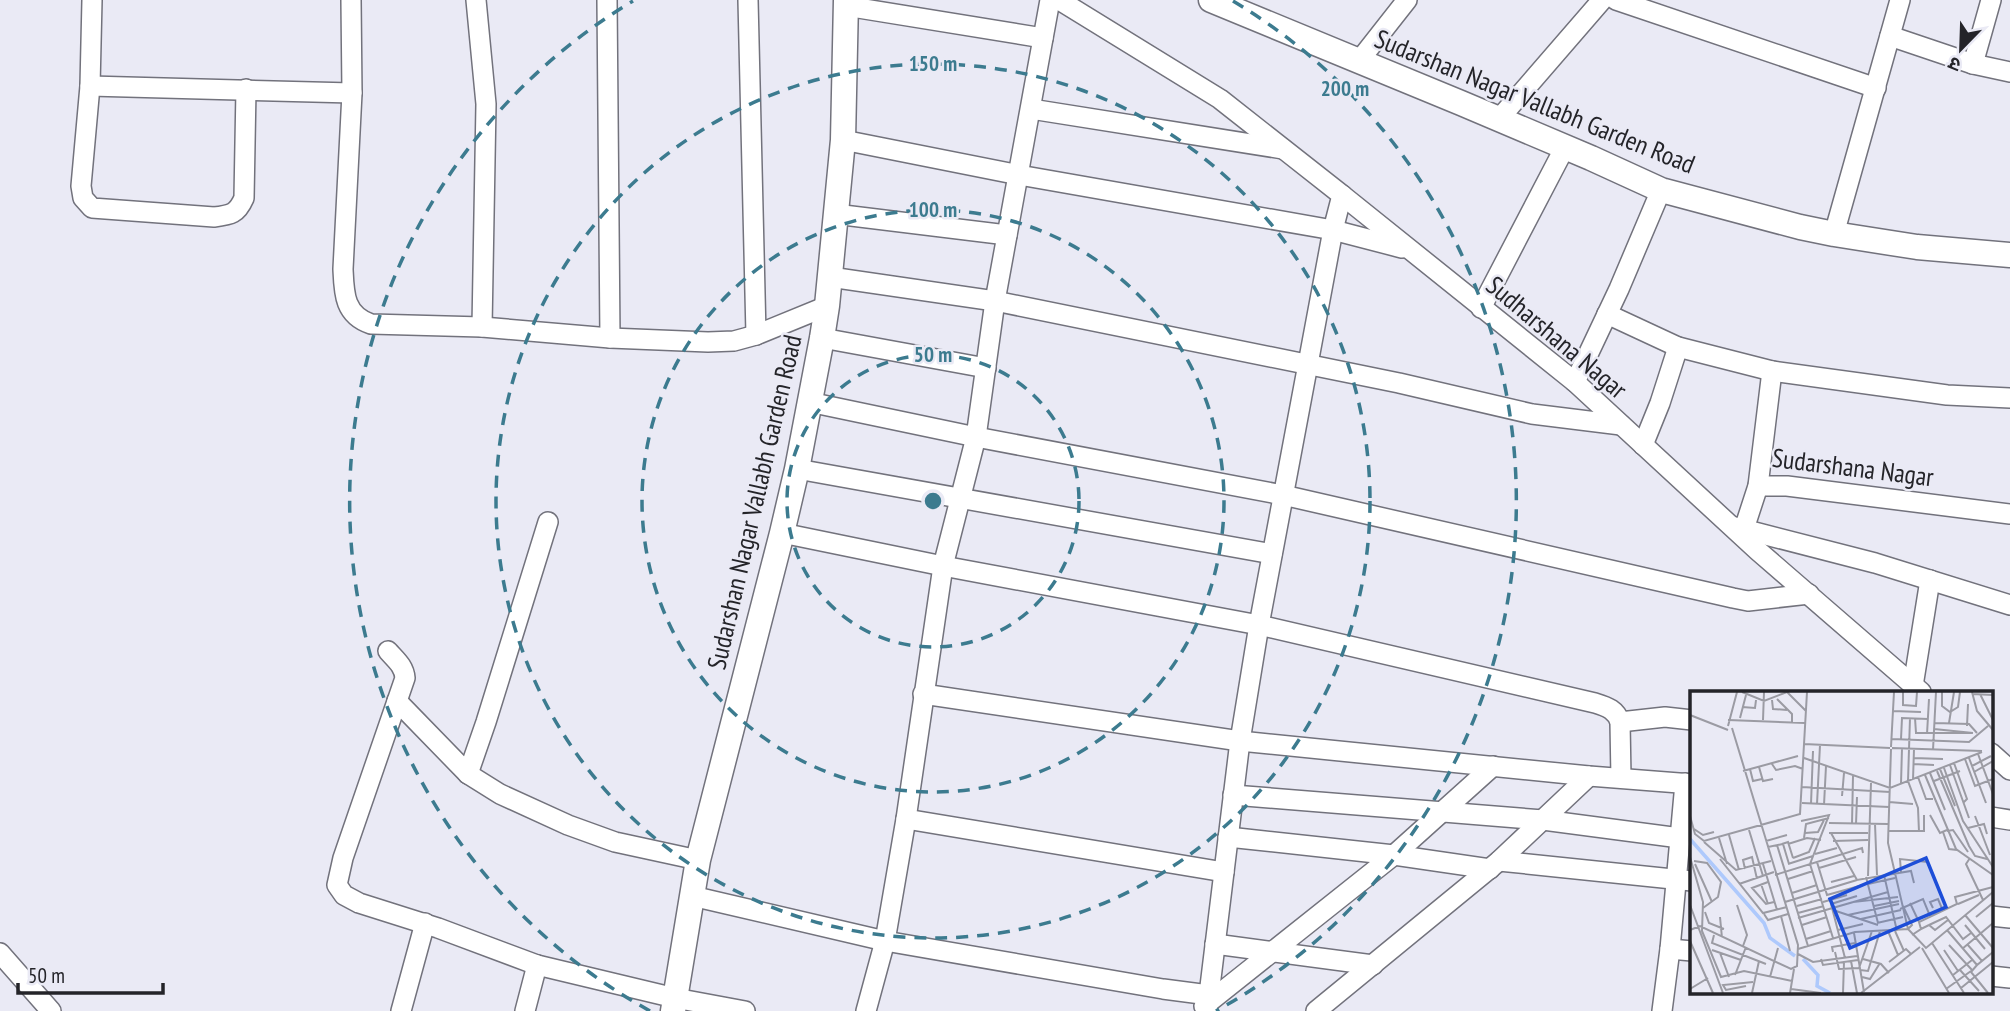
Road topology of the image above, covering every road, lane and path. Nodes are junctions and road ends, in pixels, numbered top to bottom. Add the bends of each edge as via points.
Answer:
1 (92, 0) edge
2 (351, 0) edge
3 (476, 0) edge
4 (607, 0) edge
5 (748, 0) edge
6 (1050, 0) edge
7 (1059, 0) edge
8 (1407, 0) edge
9 (1602, 0) edge
10 (1616, 0) edge
11 (1900, 0) edge
12 (1991, 0) edge
13 (1216, 1) edge
14 (846, 3) edge
15 (1890, 36) junction
16 (1043, 38) junction
17 (1359, 61) junction
18 (1973, 64) junction
19 (2010, 72) edge
20 (90, 86) junction
21 (1876, 88) junction
22 (246, 89) junction
23 (352, 93) junction
24 (1031, 110) junction
25 (1499, 119) junction
26 (842, 141) junction
27 (1565, 147) junction
28 (1284, 149) junction
29 (1019, 175) junction
30 (1661, 190) junction
31 (1342, 195) junction
32 (835, 214) junction
33 (1334, 230) junction
34 (1834, 234) junction
35 (1007, 235) junction
36 (1409, 250) junction
37 (2010, 255) edge
38 (830, 277) junction
39 (995, 301) junction
40 (827, 306) junction
41 (1481, 308) junction
42 (1607, 314) junction
43 (482, 327) junction
44 (756, 335) junction
45 (610, 338) junction
46 (822, 338) junction
47 (1678, 347) junction
48 (1308, 364) junction
49 (986, 368) junction
50 (1772, 371) junction
51 (1575, 382) junction
52 (2010, 398) edge
53 (809, 402) junction
54 (1621, 425) junction
55 (976, 437) junction
56 (1643, 445) junction
57 (797, 469) junction
58 (1758, 486) junction
59 (1283, 495) junction
60 (961, 498) junction
61 (2010, 514) edge
62 (548, 522) dead end
63 (1738, 528) junction
64 (782, 533) junction
65 (1272, 554) junction
66 (943, 566) junction
67 (1930, 580) junction
68 (1809, 594) junction
69 (2010, 605) edge
70 (1259, 625) junction
71 (388, 651) dead end
72 (1917, 689) edge
73 (923, 694) junction
74 (397, 701) junction
75 (1690, 720) edge
76 (1620, 722) junction
77 (1240, 741) junction
78 (1993, 755) edge
79 (1493, 766) junction
80 (2010, 769) edge
81 (468, 774) junction
82 (1589, 776) junction
83 (1621, 778) junction
84 (1688, 783) edge
85 (1233, 795) junction
86 (1441, 813) junction
87 (906, 819) junction
88 (1543, 820) junction
89 (1228, 837) junction
90 (1680, 838) junction
91 (1394, 855) junction
92 (698, 860) junction
93 (1495, 865) junction
94 (1224, 872) junction
95 (1684, 880) edge
96 (692, 896) junction
97 (425, 923) junction
98 (885, 941) junction
99 (1215, 944) junction
100 (1670, 949) junction
101 (1273, 951) junction
102 (1690, 951) edge
103 (0, 953) edge
104 (537, 965) junction
105 (1373, 965) junction
106 (674, 1005) edge
107 (1206, 1005) edge
108 (51, 1011) edge
109 (401, 1011) edge
110 (525, 1011) edge
111 (745, 1011) edge
112 (866, 1011) edge
113 (1317, 1011) edge
114 (1662, 1011) edge

1 - 20 street
2 - 23 street
3 - 43 street via 486,104
4 - 45 street
5 - 44 street
6 - 16 street
7 - 28 street, Sudharshana Nagar via 1220,99
8 - 17 street
9 - 25 street
10 - 21 street
11 - 15 street
12 - 18 street
13 - 17 street, Sudarshan Nagar Vallabh Garden Road
14 - 16 street
14 - 26 street, Sudarshan Nagar Vallabh Garden Road
15 - 18 street
15 - 21 street
16 - 24 street
17 - 25 street, Sudarshan Nagar Vallabh Garden Road
18 - 19 street
20 - 22 street
20 - 22 street via 81,186 83,198 92,208 214,217 239,209 244,198
21 - 34 street
22 - 23 street
23 - 43 street via 343,268 351,311 370,324
24 - 28 street
24 - 29 street
25 - 27 street, Sudarshan Nagar Vallabh Garden Road
26 - 29 street
26 - 32 street, Sudarshan Nagar Vallabh Garden Road
27 - 30 street, Sudarshan Nagar Vallabh Garden Road
27 - 41 street
28 - 31 street, Sudharshana Nagar
29 - 33 street
29 - 35 street
30 - 34 street, Sudarshan Nagar Vallabh Garden Road
30 - 42 street
31 - 33 street
31 - 36 street, Sudharshana Nagar
32 - 35 street
32 - 38 street, Sudarshan Nagar Vallabh Garden Road
33 - 36 street
33 - 48 street
34 - 37 street, Sudarshan Nagar Vallabh Garden Road
35 - 39 street
36 - 41 street, Sudharshana Nagar
38 - 39 street
38 - 40 street, Sudarshan Nagar Vallabh Garden Road
39 - 48 street
39 - 49 street
40 - 44 street
40 - 46 street, Sudarshan Nagar Vallabh Garden Road
41 - 51 street, Sudharshana Nagar
42 - 47 street
42 - 51 street
43 - 45 street
44 - 45 street via 708,342
46 - 49 street
46 - 53 street, Sudarshan Nagar Vallabh Garden Road
47 - 50 street
47 - 56 street
48 - 54 street via 1532,414
48 - 59 street
49 - 55 street
50 - 52 street via 1935,394
50 - 58 street, Sudarshana Nagar
51 - 54 street, Sudharshana Nagar
53 - 55 street
53 - 57 street, Sudarshan Nagar Vallabh Garden Road
54 - 56 street, Sudharshana Nagar
55 - 59 street
55 - 60 street
56 - 63 street, Sudharshana Nagar
57 - 60 street
57 - 64 street, Sudarshan Nagar Vallabh Garden Road
58 - 61 street, Sudarshana Nagar
58 - 63 street
59 - 65 street
59 - 68 street via 1748,601
60 - 65 street
60 - 66 street
62 - 81 street
63 - 67 street, Sudharshana Nagar
63 - 68 street, Sudharshana Nagar
64 - 66 street
64 - 92 street, Sudarshan Nagar Vallabh Garden Road
65 - 70 street
66 - 70 street
66 - 73 street
67 - 69 street, Sudharshana Nagar
67 - 72 street
68 - 72 street, Sudharshana Nagar
70 - 76 street via 1595,703 1618,714
70 - 77 street
71 - 74 street via 404,671
73 - 77 street
73 - 87 street
74 - 81 street
74 - 97 street via 337,885 359,903
75 - 76 street via 1665,717
76 - 83 street
77 - 79 street
77 - 85 street
78 - 80 street
79 - 82 street
79 - 86 street
81 - 92 street via 568,825 615,842
82 - 83 street
82 - 88 street
83 - 84 street
84 - 90 street
85 - 86 street
85 - 89 street
86 - 88 street
86 - 91 street
87 - 94 street
87 - 98 street
88 - 90 street
88 - 93 street
89 - 91 street
89 - 94 street
90 - 95 street
91 - 93 street
91 - 101 street
92 - 96 street, Sudarshan Nagar Vallabh Garden Road
93 - 95 street
93 - 105 street
94 - 99 street
95 - 100 street
96 - 98 street
96 - 106 street, Sudarshan Nagar Vallabh Garden Road
97 - 104 street
97 - 109 street
98 - 107 street via 1163,989
98 - 112 street
99 - 101 street
99 - 107 street
100 - 102 street
100 - 114 street
101 - 105 street
101 - 107 street
103 - 108 street
104 - 106 street
104 - 110 street
105 - 113 street
106 - 111 street

